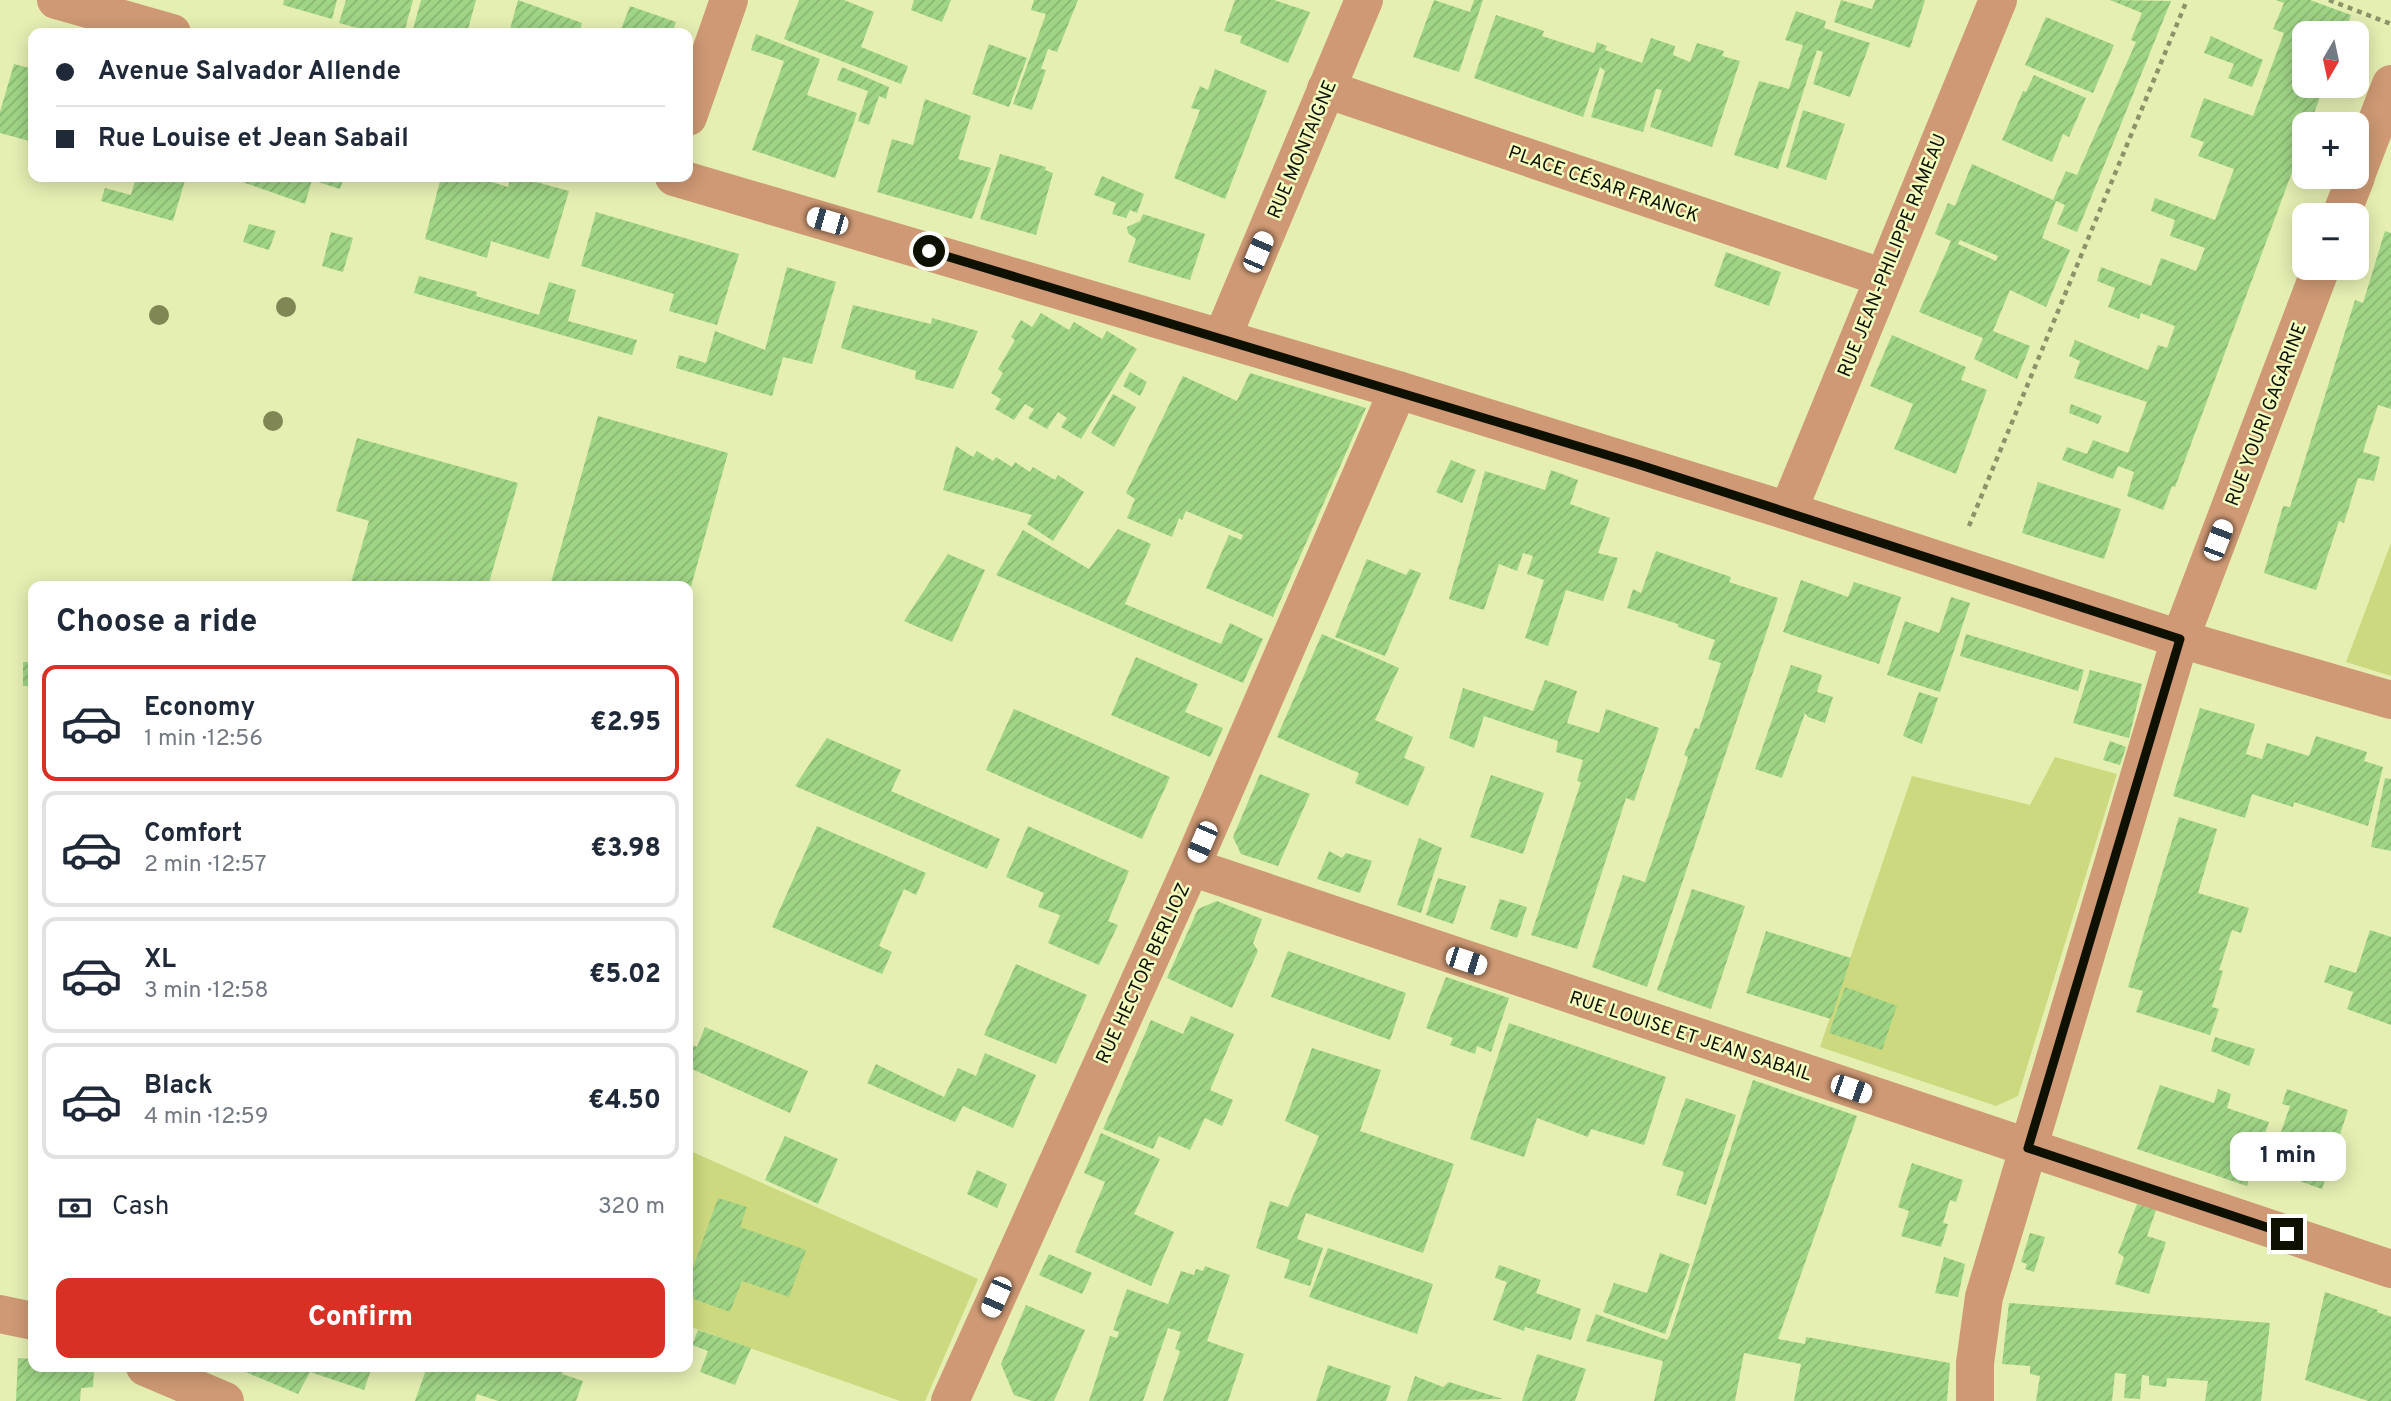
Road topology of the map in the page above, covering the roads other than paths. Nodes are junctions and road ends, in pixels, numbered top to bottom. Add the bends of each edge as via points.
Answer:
1 (56, 0) edge
2 (729, 0) edge
3 (1364, 0) edge
4 (1998, 0) edge
5 (154, 28) edge
6 (2391, 84) edge
7 (1326, 89) junction
8 (693, 103) edge
9 (2369, 141) edge
10 (691, 182) edge
11 (1881, 277) junction
12 (2316, 280) edge
13 (1222, 338) junction
14 (1398, 390) junction
15 (1788, 511) junction
16 (2180, 639) junction
17 (2391, 700) edge
18 (1191, 867) junction
19 (2028, 1148) junction
20 (2391, 1269) edge
21 (0, 1314) edge
22 (28, 1320) edge
23 (157, 1372) edge
24 (952, 1400) edge
25 (225, 1401) edge
26 (1975, 1401) edge

1 - 5 street
2 - 8 street
3 - 7 street, RUE MONTAIGNE
4 - 11 street, RUE JEAN-PHILIPPE RAMEAU
6 - 9 street
7 - 11 street, PLACE CÉSAR FRANCK
7 - 13 street, RUE MONTAIGNE
10 - 13 street
11 - 15 street, RUE JEAN-PHILIPPE RAMEAU
12 - 16 street, RUE YOURI GAGARINE
13 - 14 street
14 - 15 street
14 - 18 street, RUE HECTOR BERLIOZ
15 - 16 street
16 - 17 street
16 - 19 street, RUE YOURI GAGARINE
18 - 19 street, RUE LOUISE ET JEAN SABAIL
18 - 24 street, RUE HECTOR BERLIOZ
19 - 20 street, RUE LOUISE ET JEAN SABAIL
19 - 26 street, RUE YOURI GAGARINE via 1983,1297
21 - 22 street
23 - 25 street

